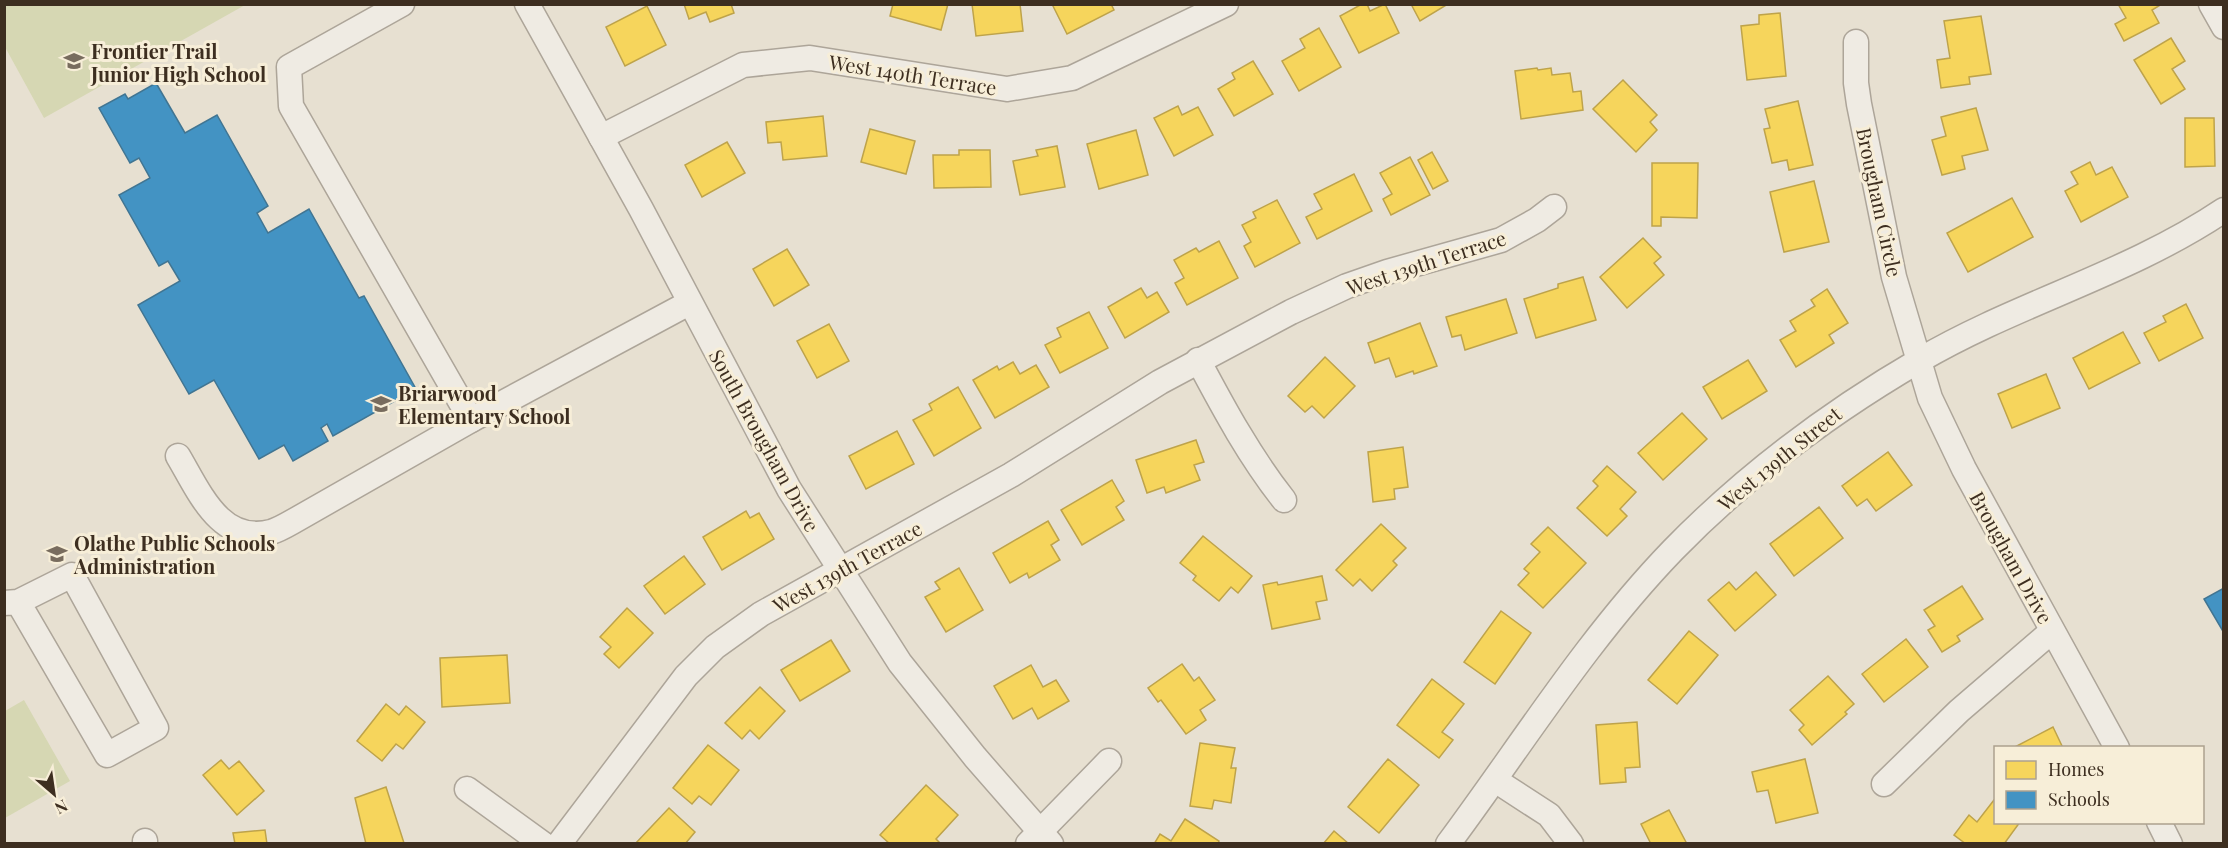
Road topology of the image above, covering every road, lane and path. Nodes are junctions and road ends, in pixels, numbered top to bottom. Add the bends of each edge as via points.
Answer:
1 (402, 4) edge
2 (527, 4) edge
3 (1226, 4) edge
4 (2211, 4) edge
5 (2223, 27) edge
6 (1856, 42) dead end
7 (601, 137) junction
8 (1554, 207) dead end
9 (2223, 210) edge
10 (689, 303) junction
11 (1198, 360) junction
12 (1918, 361) junction
13 (471, 420) junction
14 (178, 456) dead end
15 (1284, 500) dead end
16 (840, 569) junction
17 (11, 602) edge
18 (2052, 631) junction
19 (2116, 746) edge
20 (1109, 761) dead end
21 (1495, 780) junction
22 (1884, 784) dead end
23 (467, 789) dead end
24 (2160, 824) edge
25 (1040, 840) edge
26 (543, 843) edge
27 (559, 843) edge
28 (1448, 843) edge
29 (1571, 843) edge
30 (2170, 843) edge

1 - 13 street via 289,67 291,106
2 - 7 street, South Brougham Drive
3 - 7 street, West 140th Terrace via 1072,78 1007,89 810,58 743,65
4 - 5 street
6 - 12 street, Brougham Circle via 1856,83 1864,127 1894,277
7 - 10 street, South Brougham Drive
8 - 11 street, West 139th Terrace via 1501,240 1347,286
9 - 12 street, West 139th Street via 2111,272 1951,342
10 - 13 street
10 - 16 street, South Brougham Drive via 789,489
11 - 15 street via 1239,436
11 - 16 street, West 139th Terrace via 1011,475
12 - 18 street, Brougham Drive via 1930,399 1964,469
12 - 21 street, West 139th Street via 1806,433 1732,493 1671,552 1610,622
13 - 14 street via 272,532 255,534 232,529 213,514
16 - 25 street, South Brougham Drive via 900,663
16 - 27 street, West 139th Terrace via 737,629 693,669
17 - 17 street via 107,755 156,728 72,575
18 - 19 street, Brougham Drive
18 - 22 street via 1959,711
20 - 25 street
21 - 28 street, West 139th Street
21 - 29 street via 1549,815
23 - 26 street
24 - 30 street

